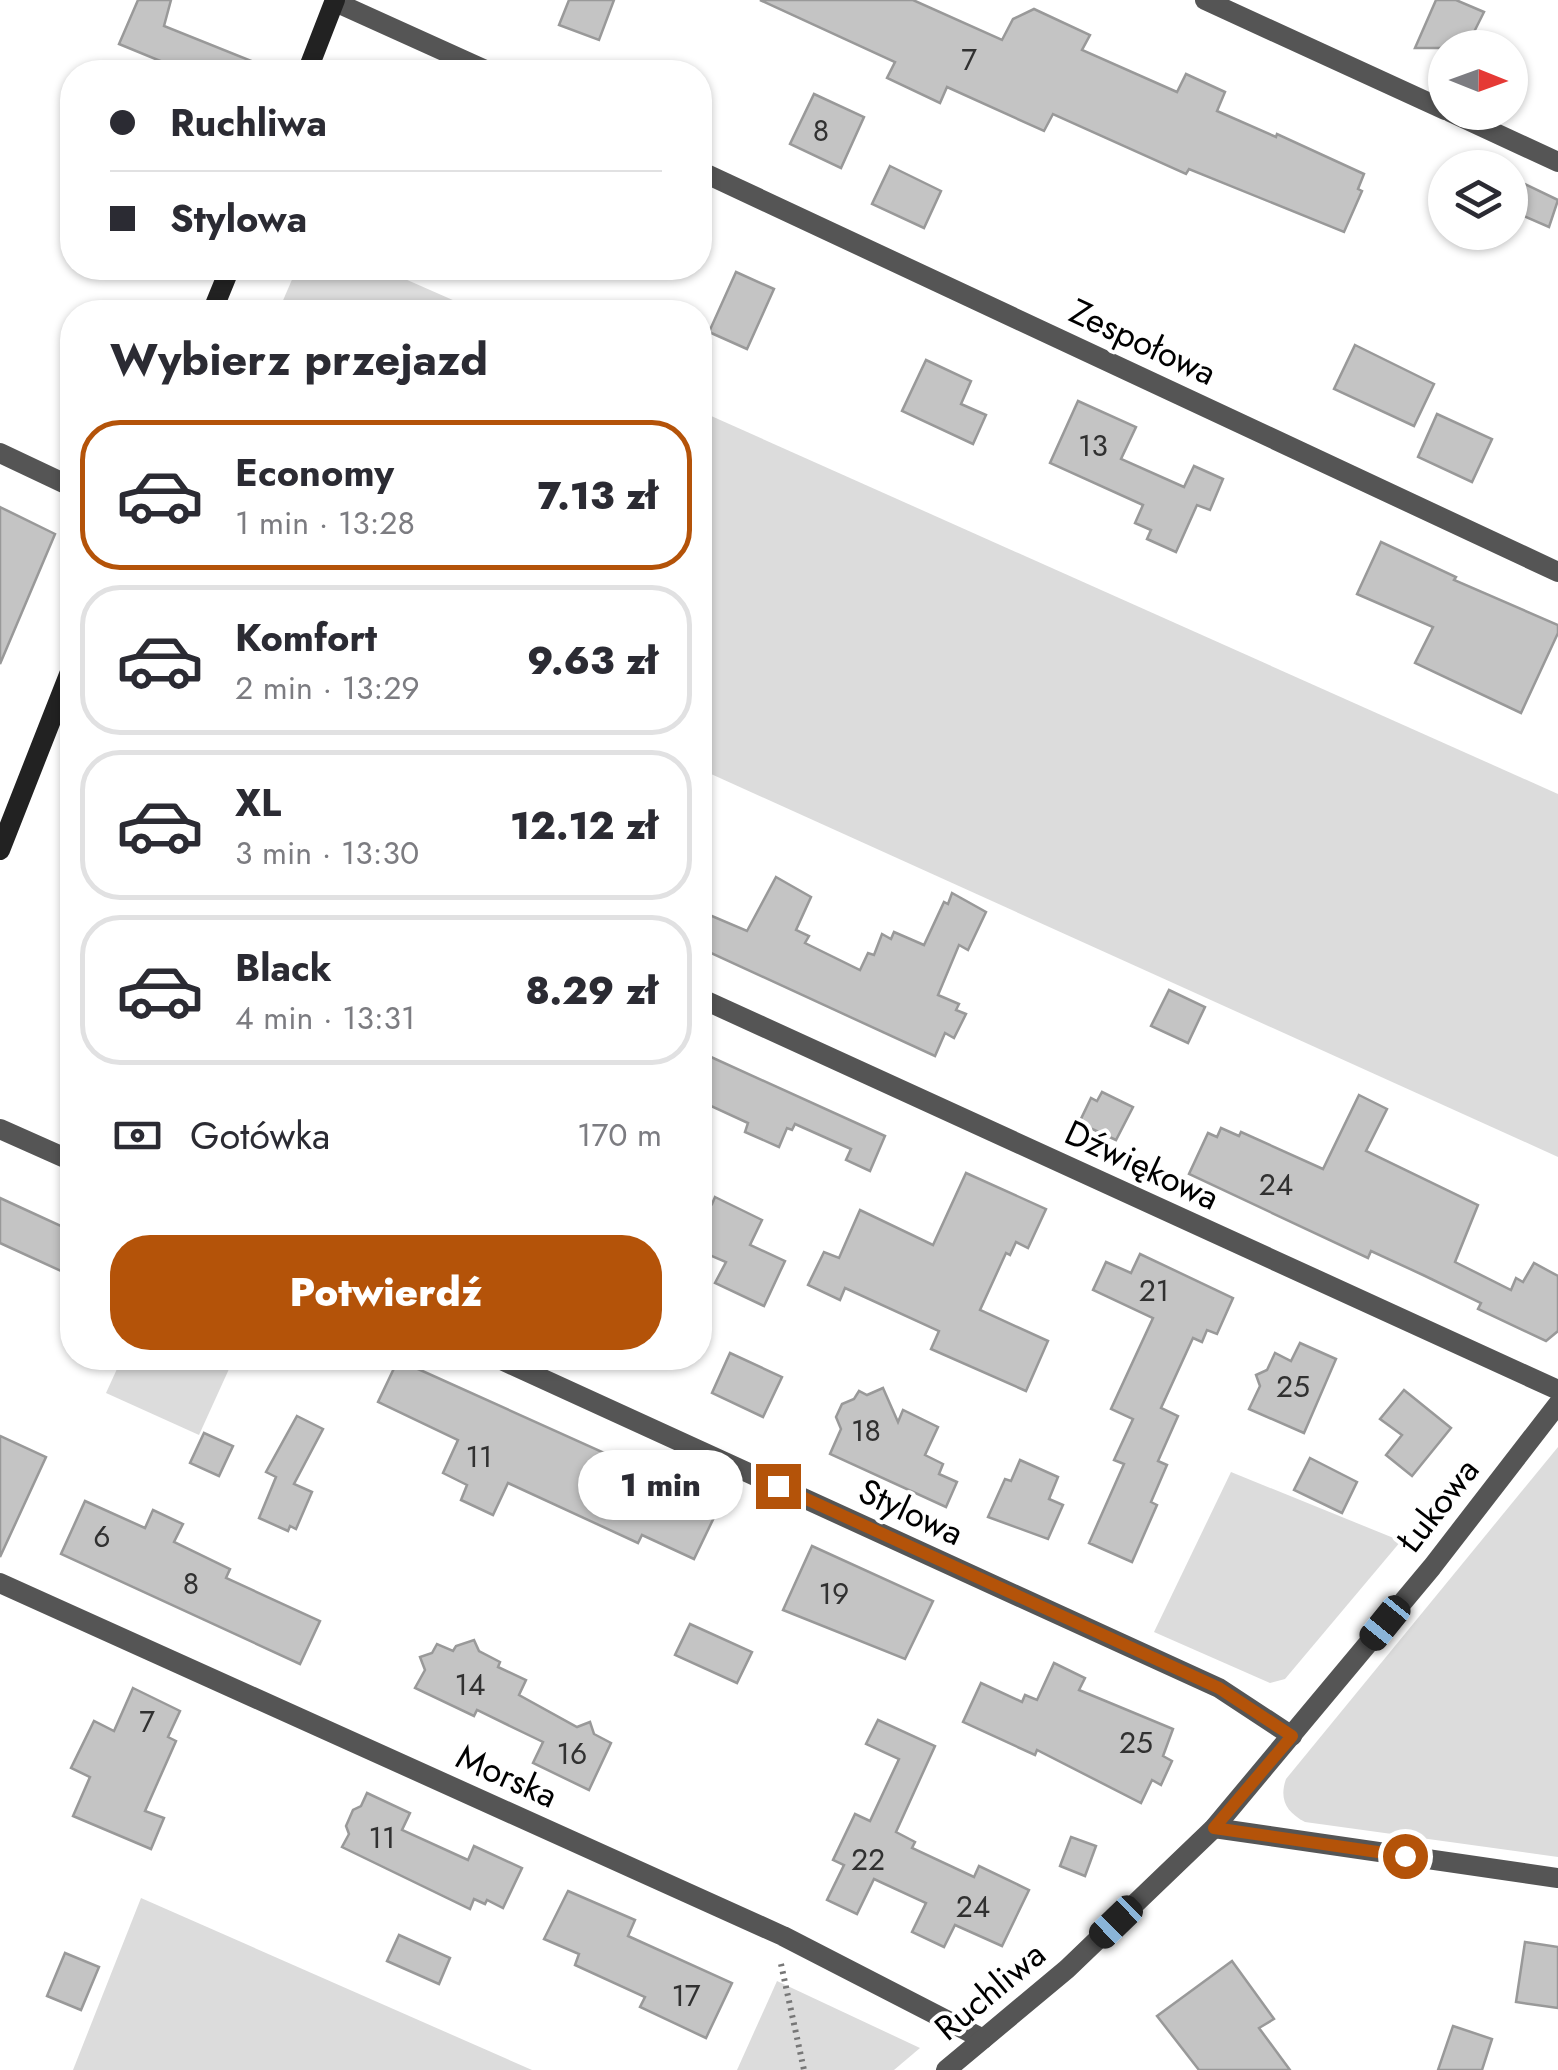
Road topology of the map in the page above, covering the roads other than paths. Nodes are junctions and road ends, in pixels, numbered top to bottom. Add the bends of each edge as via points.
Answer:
1 (1205, 0) edge
2 (335, 1) edge
3 (312, 60) edge
4 (464, 60) edge
5 (1428, 102) edge
6 (1489, 130) edge
7 (1558, 162) edge
8 (712, 177) edge
9 (0, 453) edge
10 (60, 481) edge
11 (1558, 572) edge
12 (60, 719) edge
13 (0, 850) edge
14 (712, 1003) edge
15 (0, 1130) edge
16 (60, 1157) edge
17 (523, 1370) edge
18 (1558, 1390) edge
19 (1558, 1404) edge
20 (0, 1583) edge
21 (1292, 1736) junction
22 (1214, 1828) junction
23 (1558, 1878) edge
24 (983, 2039) junction
25 (946, 2070) edge

1 - 5 street
2 - 3 street
2 - 4 street
6 - 7 street
8 - 11 street, Zespołowa
9 - 10 street
12 - 13 street
14 - 18 street, Dźwiękowa
15 - 16 street
17 - 21 street, Stylowa via 1219,1688
19 - 21 street, Łukowa
20 - 24 street, Morska via 783,1936
21 - 22 street, Łukowa
22 - 23 street
22 - 24 street, Ruchliwa
24 - 25 street, Ruchliwa

